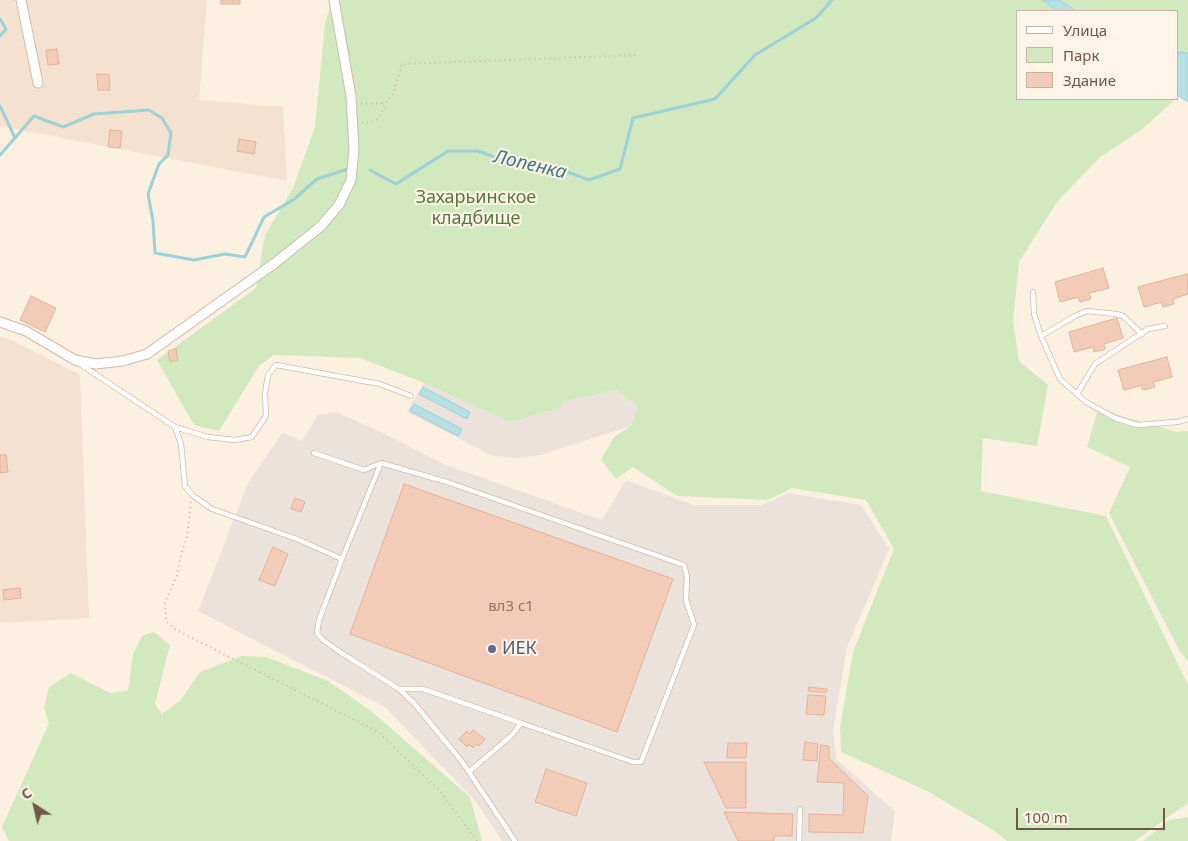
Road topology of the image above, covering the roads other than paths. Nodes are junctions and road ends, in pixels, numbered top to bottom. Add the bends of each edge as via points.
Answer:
1 (21, 0) edge
2 (334, 0) edge
3 (38, 83) dead end
4 (1033, 292) dead end
5 (0, 322) edge
6 (1165, 326) dead end
7 (1142, 334) junction
8 (1041, 336) junction
9 (75, 360) junction
10 (1077, 394) junction
11 (411, 396) dead end
12 (1188, 419) edge
13 (175, 427) junction
14 (314, 453) dead end
15 (382, 463) junction
16 (342, 559) junction
17 (399, 689) junction
18 (521, 723) junction
19 (469, 772) junction
20 (800, 809) dead end
21 (515, 841) edge
22 (799, 841) edge

1 - 3 street
2 - 9 street via 352,105 354,149 351,180 339,204 322,226 275,263 147,354 96,364
4 - 8 lane via 1034,314
5 - 9 street via 26,331
6 - 7 lane via 1148,329
7 - 8 lane via 1123,316 1087,311
7 - 10 lane via 1095,364
8 - 10 lane via 1060,379
9 - 13 lane
10 - 12 lane via 1115,418 1137,425
11 - 13 lane via 380,384 276,365 268,374 266,416 252,436 235,440 208,437
13 - 16 lane via 181,444 185,486 192,495 212,509 297,539
14 - 15 lane via 364,470
15 - 16 lane
15 - 18 lane via 448,482 684,564 686,600 694,626 641,762
16 - 17 lane via 316,633
17 - 18 lane via 423,689
17 - 19 lane
18 - 19 lane via 512,735
19 - 21 lane
20 - 22 lane

